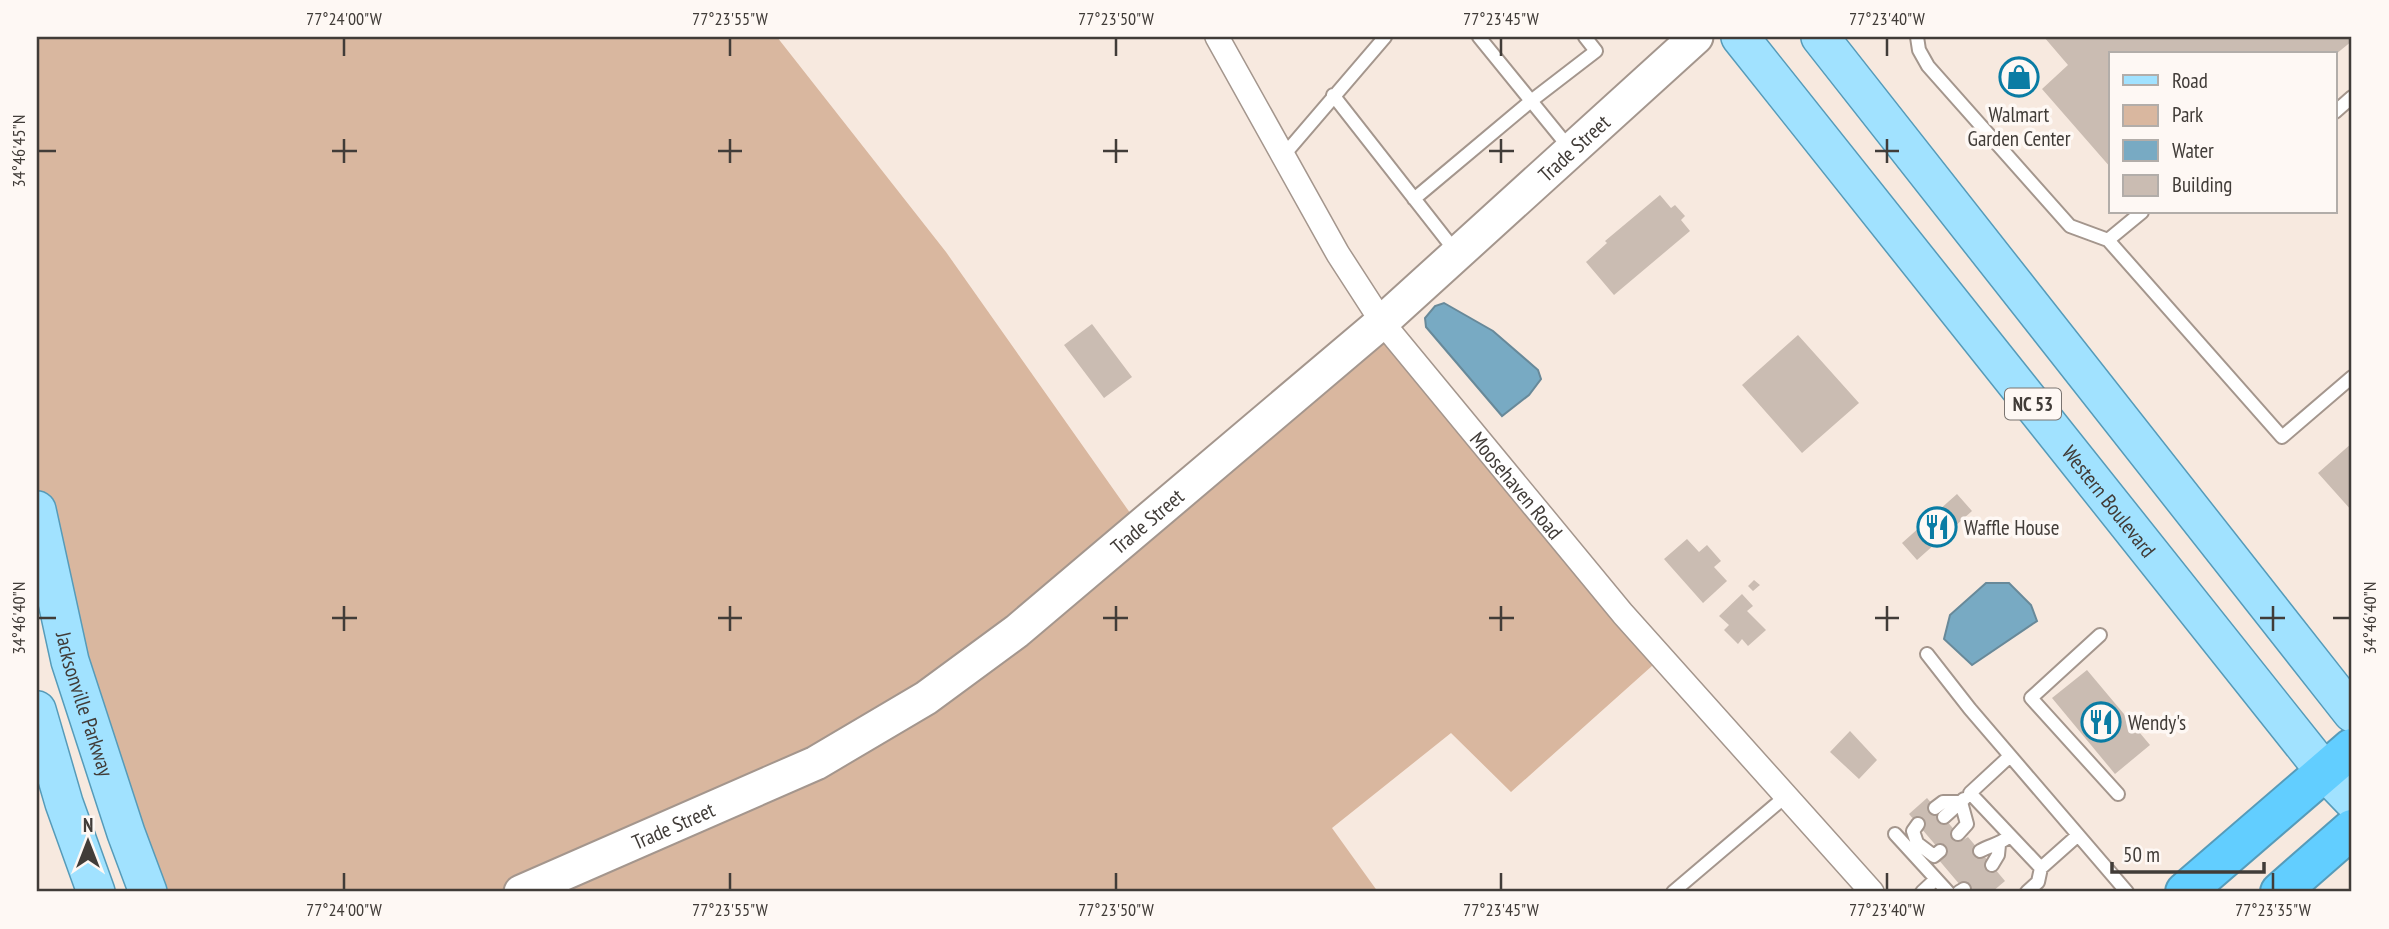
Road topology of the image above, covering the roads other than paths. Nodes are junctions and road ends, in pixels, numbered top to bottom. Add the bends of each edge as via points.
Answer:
1 (1217, 37) edge
2 (1385, 37) edge
3 (1479, 37) edge
4 (1585, 37) edge
5 (1696, 37) edge
6 (1740, 37) edge
7 (1820, 37) edge
8 (1917, 37) edge
9 (1334, 95) junction
10 (2352, 97) edge
11 (1531, 101) junction
12 (2336, 111) edge
13 (1572, 150) junction
14 (1283, 156) junction
15 (1414, 199) junction
16 (2139, 214) edge
17 (2108, 240) junction
18 (1457, 254) junction
19 (1382, 322) junction
20 (2352, 377) edge
21 (37, 510) edge
22 (2100, 635) dead end
23 (1927, 654) dead end
24 (37, 710) edge
25 (2352, 713) edge
26 (2010, 756) junction
27 (2339, 760) edge
28 (2118, 794) dead end
29 (1786, 796) junction
30 (1965, 798) junction
31 (2352, 800) edge
32 (2352, 829) edge
33 (1895, 834) dead end
34 (2010, 836) junction
35 (2077, 836) junction
36 (1999, 845) junction
37 (1980, 851) dead end
38 (1992, 865) dead end
39 (2041, 868) junction
40 (1936, 879) junction
41 (1955, 889) edge
42 (96, 892) edge
43 (148, 892) edge
44 (521, 892) edge
45 (1673, 892) edge
46 (1872, 892) edge
47 (1922, 892) edge
48 (2027, 892) edge
49 (2127, 892) edge
50 (2185, 892) edge
51 (2280, 892) edge

1 - 14 street, Moosehaven Road
2 - 9 lane
3 - 11 lane
4 - 11 lane via 1596,51
5 - 13 street, Trade Street
6 - 27 main road, Western Boulevard / NC 53
7 - 25 main road, NC 53
8 - 17 lane via 1928,66 2070,226
9 - 14 lane
9 - 15 lane
10 - 12 lane
11 - 13 lane
11 - 15 lane
13 - 18 street, Trade Street
14 - 19 street, Moosehaven Road
15 - 18 lane
16 - 17 lane
17 - 20 lane via 2282,437
18 - 19 street, Trade Street
19 - 29 street, Moosehaven Road via 1623,614
19 - 44 street, Trade Street via 1017,631 926,698 816,763
21 - 43 main road, Jacksonville Parkway via 70,661
22 - 28 lane via 2031,698
23 - 26 lane
24 - 42 main road
26 - 30 lane
26 - 35 lane
27 - 31 main road, Western Boulevard / NC 53
27 - 50 highway
29 - 45 lane
29 - 46 street, Moosehaven Road
30 - 30 lane via 1943,802 1948,822
30 - 34 lane
32 - 51 highway
33 - 40 lane via 1926,841
34 - 36 lane
34 - 39 lane
35 - 39 lane
35 - 49 lane
36 - 37 lane
36 - 38 lane
39 - 48 lane via 2039,881
40 - 41 lane
40 - 47 lane

